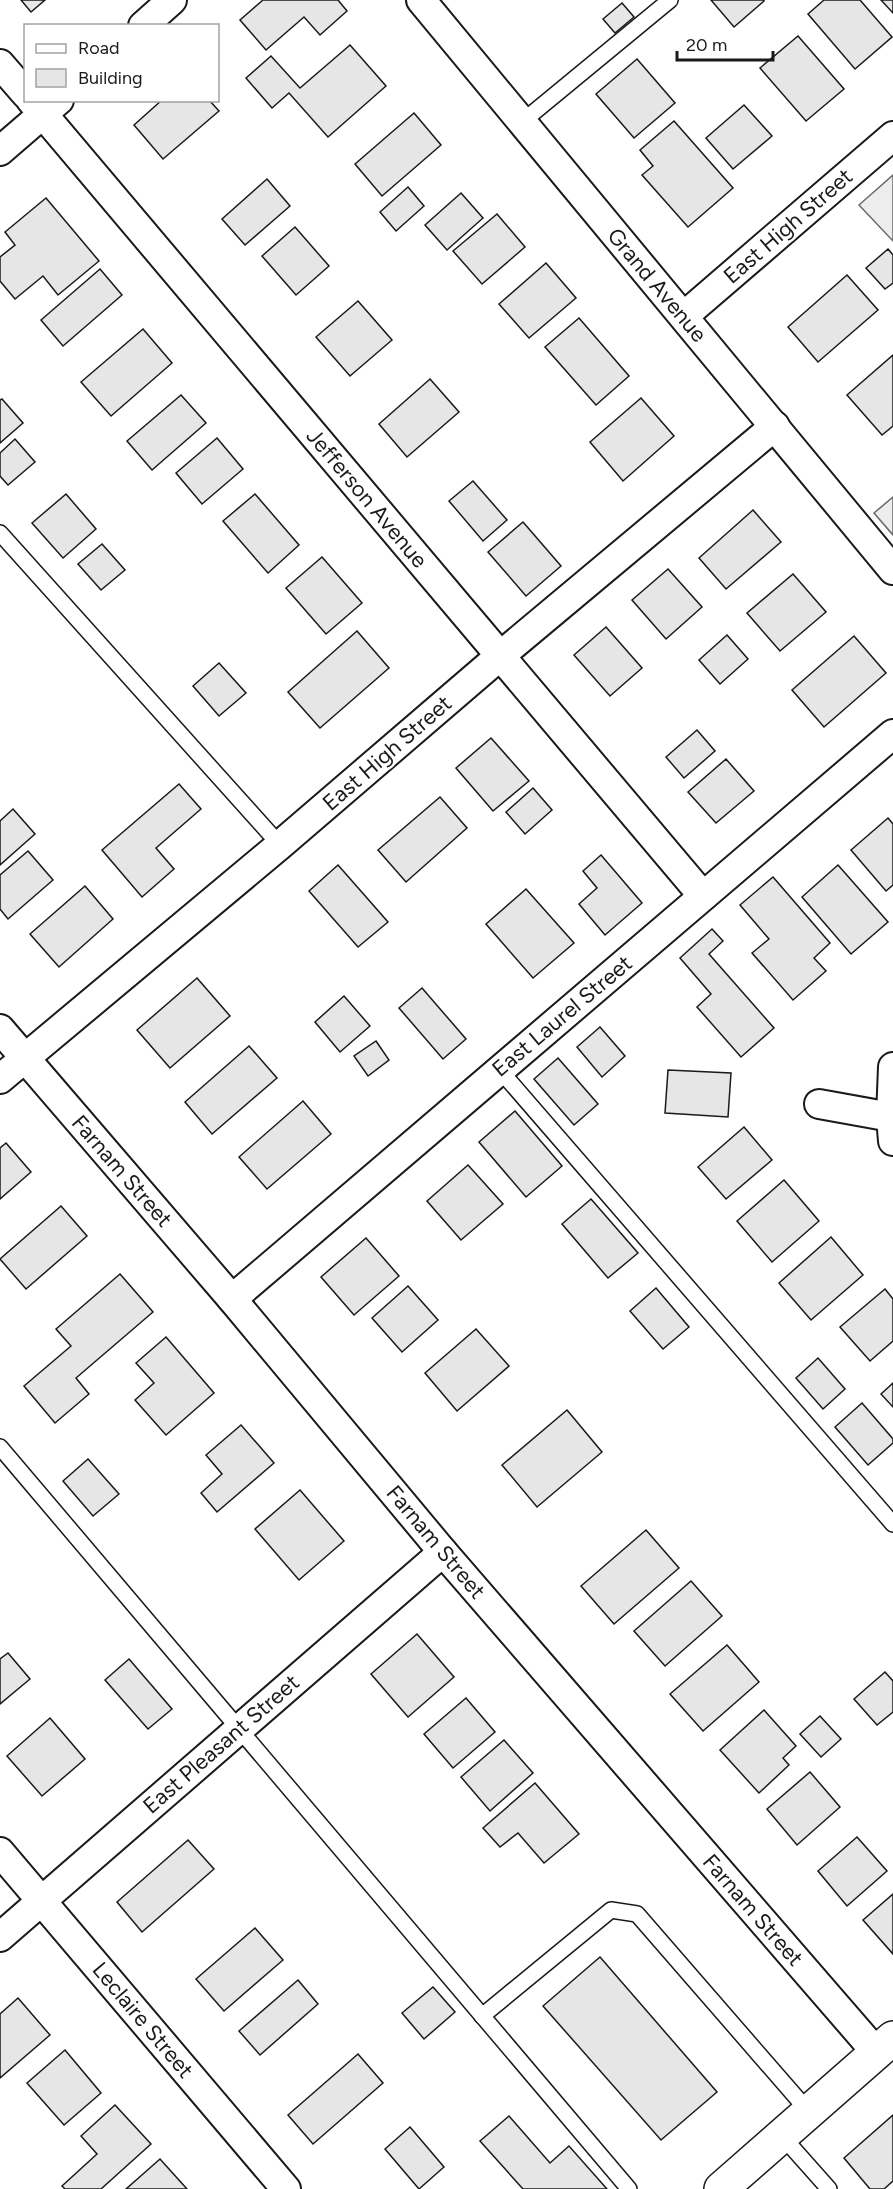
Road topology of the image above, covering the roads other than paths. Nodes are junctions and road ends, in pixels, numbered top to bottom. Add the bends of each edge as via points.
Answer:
1 (172, 0) edge
2 (421, 0) edge
3 (670, 0) edge
4 (145, 24) edge
5 (0, 64) edge
6 (24, 87) edge
7 (40, 102) edge
8 (522, 122) junction
9 (893, 136) edge
10 (0, 152) edge
11 (684, 316) junction
12 (775, 426) junction
13 (0, 532) edge
14 (893, 570) edge
15 (500, 656) junction
16 (893, 734) edge
17 (280, 845) junction
18 (703, 896) junction
19 (0, 1029) edge
20 (25, 1058) junction
21 (893, 1067) edge
22 (499, 1069) junction
23 (0, 1079) edge
24 (819, 1104) dead end
25 (892, 1129) edge
26 (232, 1299) junction
27 (0, 1447) edge
28 (893, 1524) edge
29 (443, 1552) junction
30 (239, 1728) junction
31 (0, 1852) edge
32 (41, 1900) junction
33 (0, 1937) edge
34 (482, 2016) junction
35 (884, 2045) edge
36 (808, 2112) junction
37 (782, 2136) junction
38 (286, 2189) edge
39 (628, 2189) edge
40 (721, 2189) edge
41 (829, 2189) edge

1 - 4 street
2 - 8 street, Grand Avenue
3 - 8 lane
5 - 6 street, Jefferson Avenue
7 - 10 street
7 - 15 street, Jefferson Avenue
8 - 11 street, Grand Avenue
9 - 11 street, East High Street
11 - 12 street, Grand Avenue
12 - 14 street, Grand Avenue
12 - 15 street, East High Street
13 - 17 lane
15 - 17 street, East High Street
15 - 18 street, Jefferson Avenue
16 - 18 street, East Laurel Street
17 - 20 street, East High Street
18 - 22 street, East Laurel Street
19 - 20 street, Farnam Street
20 - 23 street, East High Street
20 - 26 street, Farnam Street
21 - 25 street
22 - 26 street, East Laurel Street
22 - 28 lane
24 - 25 street
26 - 29 street, Farnam Street
27 - 30 lane
29 - 30 street, East Pleasant Street
29 - 35 street, Farnam Street
30 - 32 street, East Pleasant Street
30 - 34 lane
31 - 32 street, Leclaire Street
32 - 33 street, East Pleasant Street
32 - 38 street, Leclaire Street
34 - 36 lane via 611,1910 637,1914
34 - 39 lane
35 - 36 main road
36 - 37 main road
37 - 40 main road
37 - 41 lane

